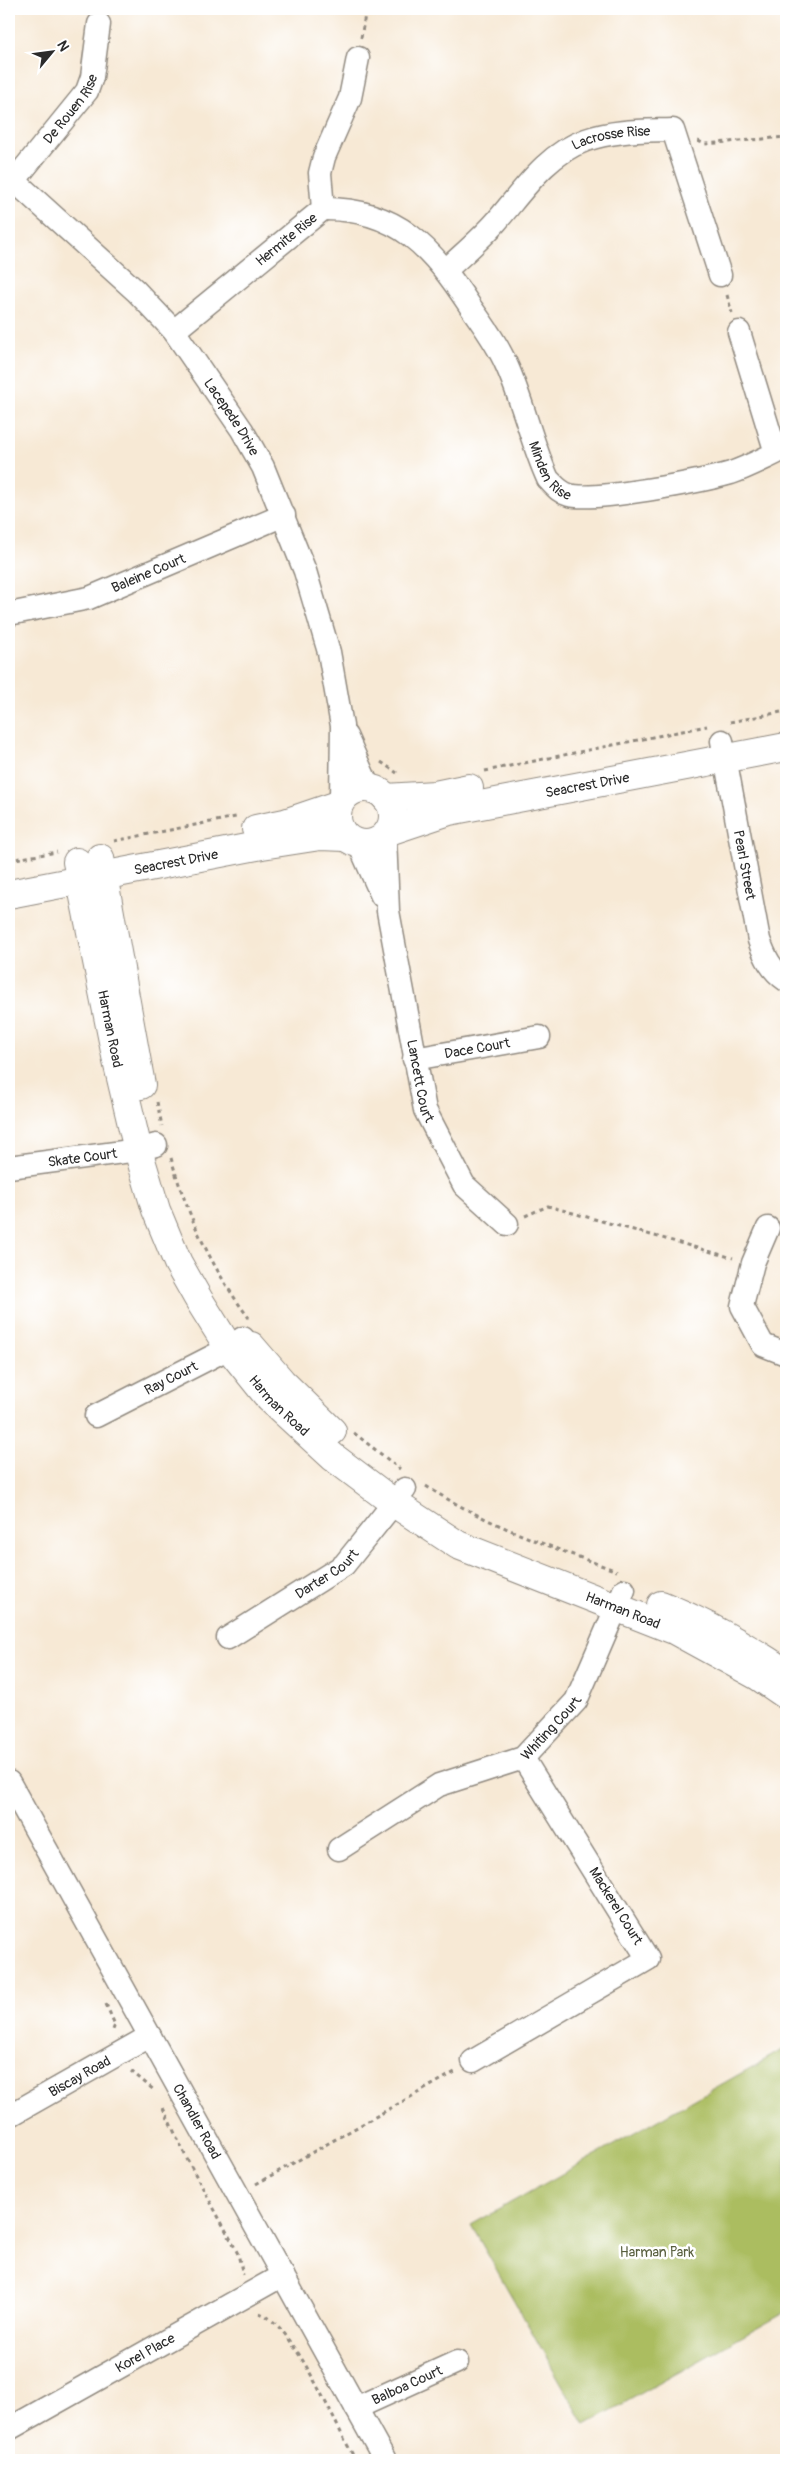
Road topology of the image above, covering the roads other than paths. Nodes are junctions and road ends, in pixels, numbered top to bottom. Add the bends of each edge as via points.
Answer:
1 (99, 24) dead end
2 (358, 58) road end
3 (11, 178) edge
4 (323, 209) junction
5 (446, 270) junction
6 (720, 275) road end
7 (174, 331) junction
8 (738, 332) road end
9 (284, 515) junction
10 (9, 614) edge
11 (342, 726) junction
12 (786, 728) edge
13 (721, 737) junction
14 (786, 747) edge
15 (378, 793) junction
16 (340, 803) junction
17 (387, 833) junction
18 (352, 840) junction
19 (89, 862) junction
20 (9, 876) edge
21 (9, 894) edge
22 (388, 911) junction
23 (786, 980) edge
24 (539, 1037) dead end
25 (414, 1059) junction
26 (157, 1144) junction
27 (9, 1167) edge
28 (507, 1224) road end
29 (768, 1228) dead end
30 (241, 1335) junction
31 (786, 1354) edge
32 (96, 1416) dead end
33 (407, 1487) junction
34 (621, 1590) junction
35 (228, 1638) dead end
36 (786, 1673) edge
37 (786, 1695) edge
38 (523, 1758) junction
39 (9, 1782) edge
40 (14, 1805) edge
41 (339, 1849) dead end
42 (150, 2036) junction
43 (474, 2061) road end
44 (9, 2116) edge
45 (282, 2275) junction
46 (457, 2362) dead end
47 (356, 2408) junction
48 (9, 2429) edge
49 (385, 2460) edge

1 - 3 street, De Rouen Rise via 87,91
2 - 4 street, Hermite Rise via 350,98 320,173
3 - 7 street, Lacepede Drive via 136,291
4 - 5 street, Minden Rise via 347,209 385,220 430,252
4 - 7 street, Hermite Rise
5 - 6 street, Lacrosse Rise via 495,223 545,166 564,152 603,135 673,130
5 - 8 street, Minden Rise via 506,364 548,479 558,490 570,495 671,485 731,473 776,453
7 - 9 street, Lacepede Drive via 242,430
9 - 10 street, Baleine Court via 89,598
9 - 11 street, Lacepede Drive via 329,652
11 - 15 street, Lacepede Drive
11 - 16 street, Lacepede Drive
12 - 13 main road, Seacrest Drive
13 - 14 main road, Seacrest Drive
13 - 15 main road, Seacrest Drive via 435,795
13 - 17 main road, Seacrest Drive via 449,811
13 - 23 street, Pearl Street via 759,940 767,962
15 - 16 main road, Seacrest Drive via 353,790
15 - 17 main road via 393,814
16 - 18 main road via 337,822
16 - 19 main road, Seacrest Drive via 285,823
17 - 18 main road, Seacrest Drive via 378,842
17 - 22 street, Lancett Court
18 - 19 main road, Seacrest Drive via 320,836
18 - 22 street, Lancett Court
19 - 20 main road, Seacrest Drive
19 - 21 main road, Seacrest Drive
19 - 26 main road, Harman Road via 117,1061
22 - 25 street, Lancett Court
24 - 25 street, Dace Court
25 - 28 street, Lancett Court via 425,1110 464,1185
26 - 27 street, Skate Court
26 - 30 main road, Harman Road via 156,1210 178,1263
29 - 31 street via 752,1263 742,1306 763,1345
30 - 32 street, Ray Court
30 - 33 main road, Harman Road via 270,1399 303,1430 333,1457
33 - 34 main road, Harman Road via 458,1545
33 - 35 street, Darter Court via 344,1565
34 - 36 main road, Harman Road via 712,1627
34 - 37 main road, Harman Road via 674,1630
34 - 38 street, Whiting Court via 576,1701
38 - 41 street, Whiting Court via 439,1785
38 - 43 street, Mackerel Court via 648,1959
39 - 40 street, Chandler Road
40 - 42 street, Chandler Road
42 - 44 street, Biscay Road
42 - 45 street, Chandler Road
45 - 47 street, Chandler Road
45 - 48 street, Korel Place
46 - 47 street, Balboa Court
47 - 49 street, Chandler Road

